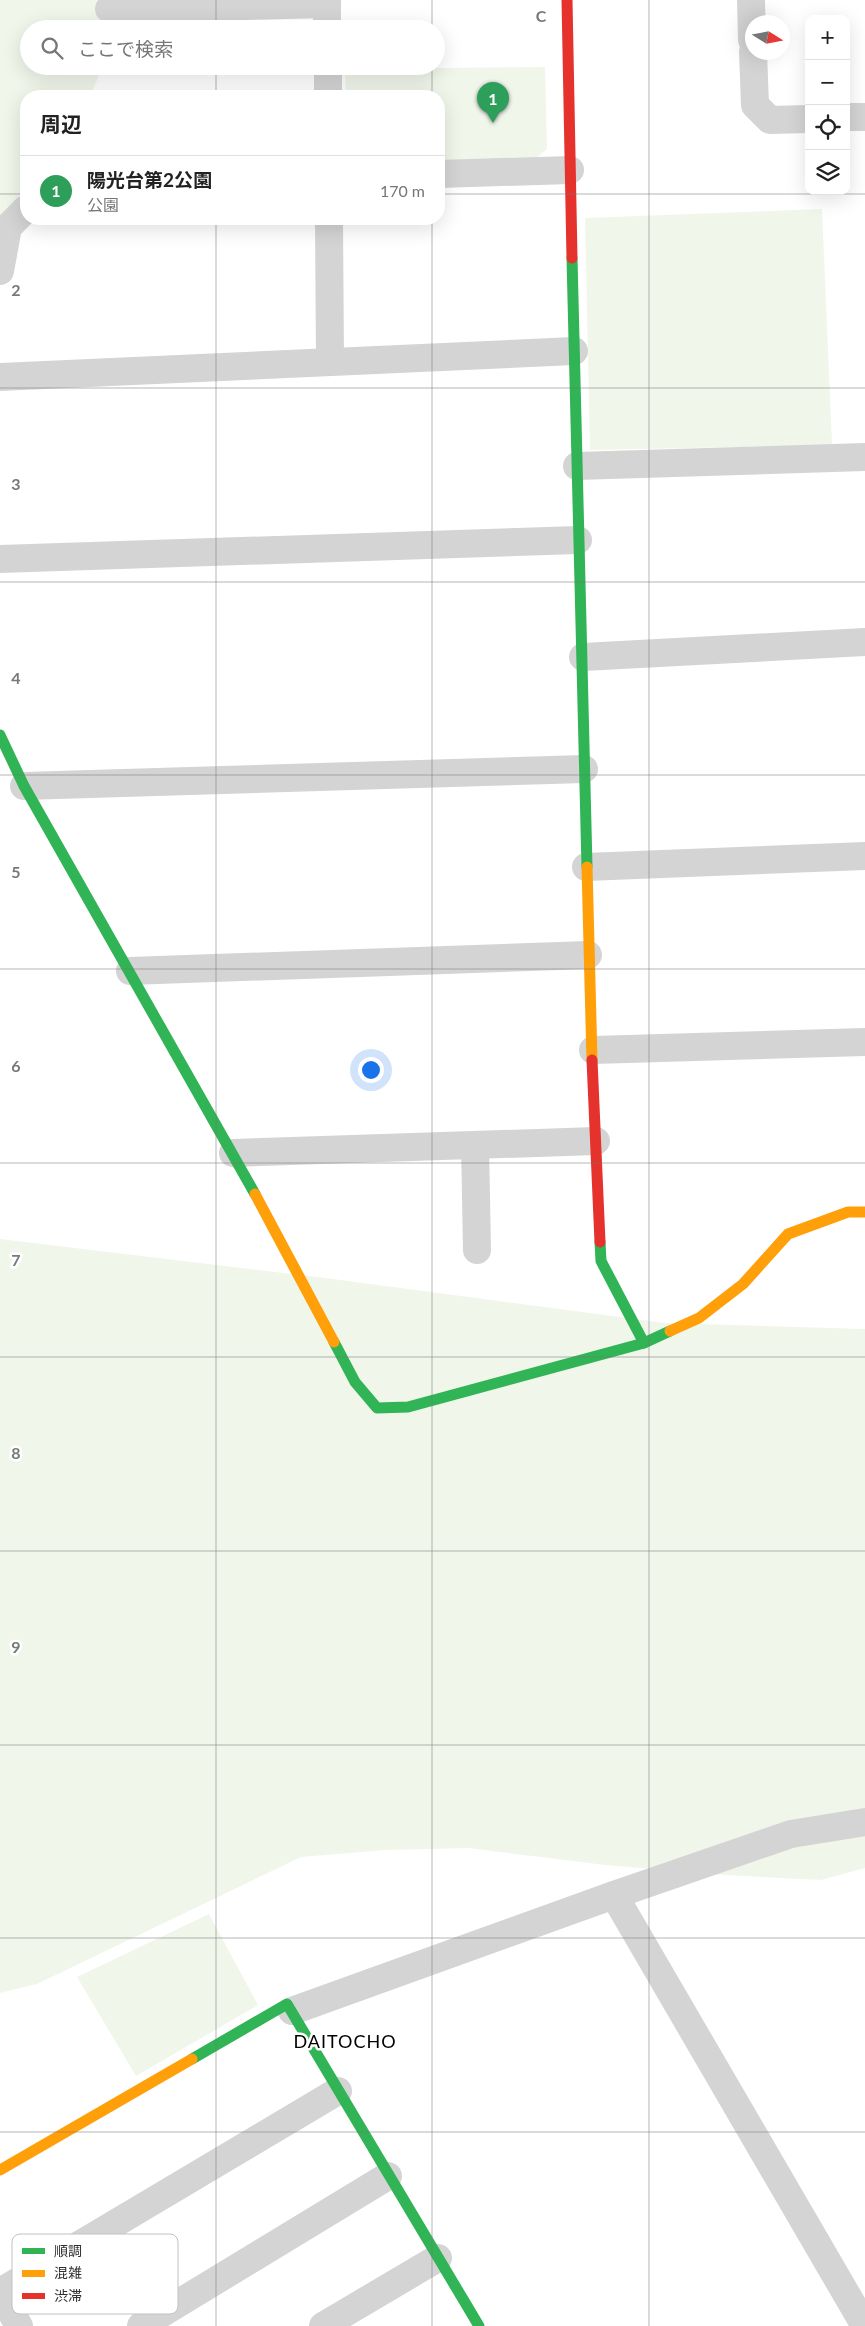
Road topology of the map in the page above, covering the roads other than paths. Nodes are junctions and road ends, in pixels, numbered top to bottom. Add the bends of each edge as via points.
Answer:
1 (567, 0) edge
2 (751, 0) edge
3 (109, 9) dead end
4 (327, 11) edge
5 (751, 15) edge
6 (753, 60) edge
7 (328, 75) edge
8 (328, 90) edge
9 (865, 117) edge
10 (850, 118) edge
11 (805, 119) edge
12 (570, 170) junction
13 (445, 174) edge
14 (20, 215) edge
15 (329, 225) edge
16 (0, 271) edge
17 (574, 351) junction
18 (330, 362) junction
19 (0, 377) edge
20 (865, 456) edge
21 (577, 466) junction
22 (578, 540) junction
23 (0, 559) edge
24 (865, 642) edge
25 (583, 657) junction
26 (0, 735) edge
27 (584, 769) junction
28 (24, 786) junction
29 (865, 856) edge
30 (586, 867) junction
31 (588, 955) junction
32 (130, 971) junction
33 (865, 1042) edge
34 (593, 1050) junction
35 (596, 1141) junction
36 (475, 1145) junction
37 (233, 1153) junction
38 (865, 1212) edge
39 (478, 1250) dead end
40 (644, 1342) junction
41 (865, 1822) edge
42 (614, 1894) junction
43 (292, 2011) junction
44 (338, 2091) junction
45 (0, 2170) edge
46 (388, 2176) junction
47 (98, 2234) edge
48 (438, 2258) junction
49 (12, 2285) edge
50 (178, 2304) edge
51 (12, 2313) edge
52 (12, 2314) edge
53 (161, 2314) edge
54 (19, 2326) edge
55 (141, 2326) edge
56 (323, 2326) edge
57 (479, 2326) edge
58 (865, 2326) edge

1 - 12 street
2 - 5 street
3 - 4 street
6 - 11 street via 755,106 770,120
7 - 8 street
9 - 10 street
12 - 13 street
12 - 17 street
14 - 16 street via 8,226
15 - 18 street
17 - 18 street
17 - 21 street
18 - 19 street
20 - 21 street
21 - 22 street
22 - 23 street
22 - 25 street
24 - 25 street
25 - 27 street
26 - 28 street
27 - 28 street
27 - 30 street
28 - 32 street
29 - 30 street
30 - 31 street
31 - 32 street
31 - 34 street
32 - 37 street
33 - 34 street
34 - 35 street
35 - 36 street
35 - 40 street via 601,1261
36 - 37 street
36 - 39 street
37 - 40 street via 355,1382 377,1408 408,1407
38 - 40 street via 848,1212 788,1234 743,1284 699,1318
41 - 42 street via 791,1834
42 - 43 street
42 - 58 street
43 - 44 street
43 - 45 street via 288,2004
44 - 46 street
44 - 47 street
46 - 48 street
46 - 50 street
48 - 56 street
48 - 57 street
49 - 51 street via 0,2292
52 - 54 street
53 - 55 street

